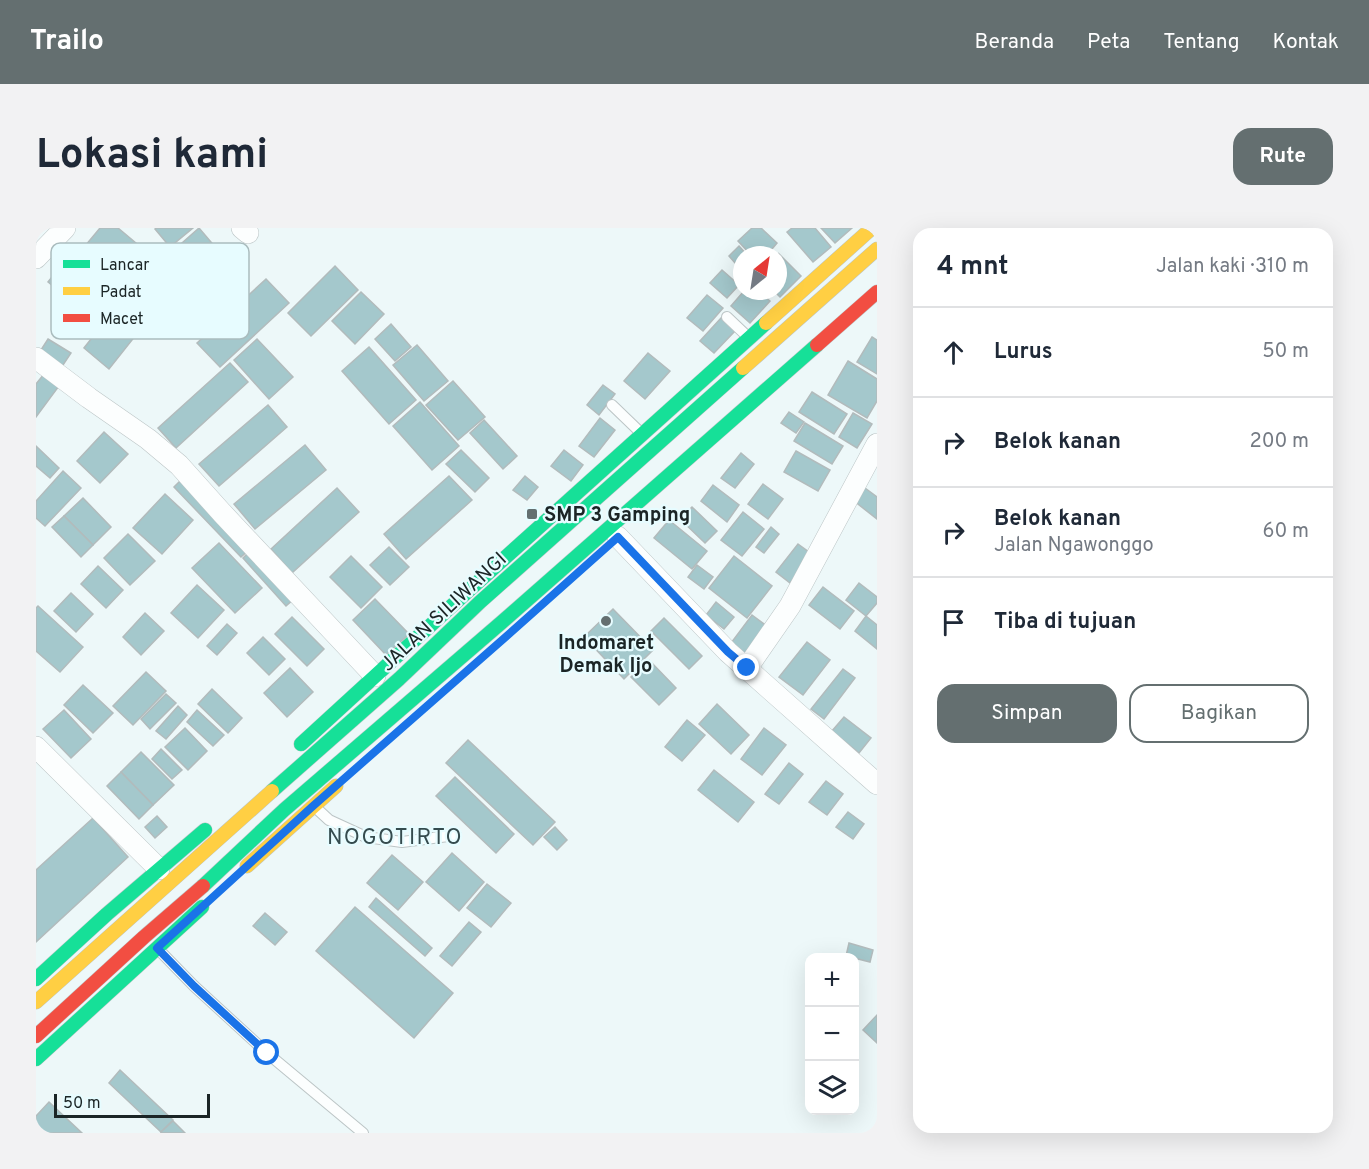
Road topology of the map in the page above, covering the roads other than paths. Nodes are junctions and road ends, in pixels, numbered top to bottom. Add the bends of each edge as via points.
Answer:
1 (64, 228) edge
2 (872, 228) edge
3 (877, 249) edge
4 (36, 258) edge
5 (877, 292) edge
6 (873, 311) edge
7 (727, 317) dead end
8 (749, 339) junction
9 (36, 357) edge
10 (612, 405) dead end
11 (642, 435) junction
12 (877, 444) edge
13 (618, 537) junction
14 (468, 591) junction
15 (551, 597) dead end
16 (480, 602) junction
17 (747, 668) junction
18 (375, 676) junction
19 (322, 746) junction
20 (36, 747) edge
21 (292, 752) dead end
22 (336, 765) junction
23 (349, 775) dead end
24 (877, 784) edge
25 (271, 792) junction
26 (313, 806) junction
27 (284, 810) junction
28 (212, 824) dead end
29 (456, 835) dead end
30 (159, 869) junction
31 (235, 877) dead end
32 (209, 901) dead end
33 (144, 937) junction
34 (157, 948) junction
35 (36, 979) edge
36 (36, 1002) edge
37 (36, 1035) edge
38 (36, 1059) edge
39 (363, 1133) edge

1 - 4 street
2 - 8 main road
3 - 16 main road, JALAN SILIWANGI
5 - 22 main road via 506,628
6 - 13 main road
7 - 8 lane
8 - 11 main road
9 - 18 street via 179,465
10 - 11 lane
11 - 14 main road
12 - 17 street via 790,606
13 - 15 main road
13 - 17 street
14 - 16 main road
14 - 18 main road
16 - 19 main road, JALAN SILIWANGI
17 - 24 street
18 - 21 main road
19 - 22 main road
19 - 25 main road, JALAN SILIWANGI
20 - 30 street
22 - 27 main road
23 - 26 main road
25 - 27 main road
25 - 36 main road, JALAN SILIWANGI
26 - 29 lane via 329,820 366,837 402,842
26 - 31 main road
27 - 33 main road
28 - 30 main road
30 - 35 main road
32 - 34 main road
33 - 34 lane
33 - 37 main road
34 - 38 main road
34 - 39 lane via 267,1053

